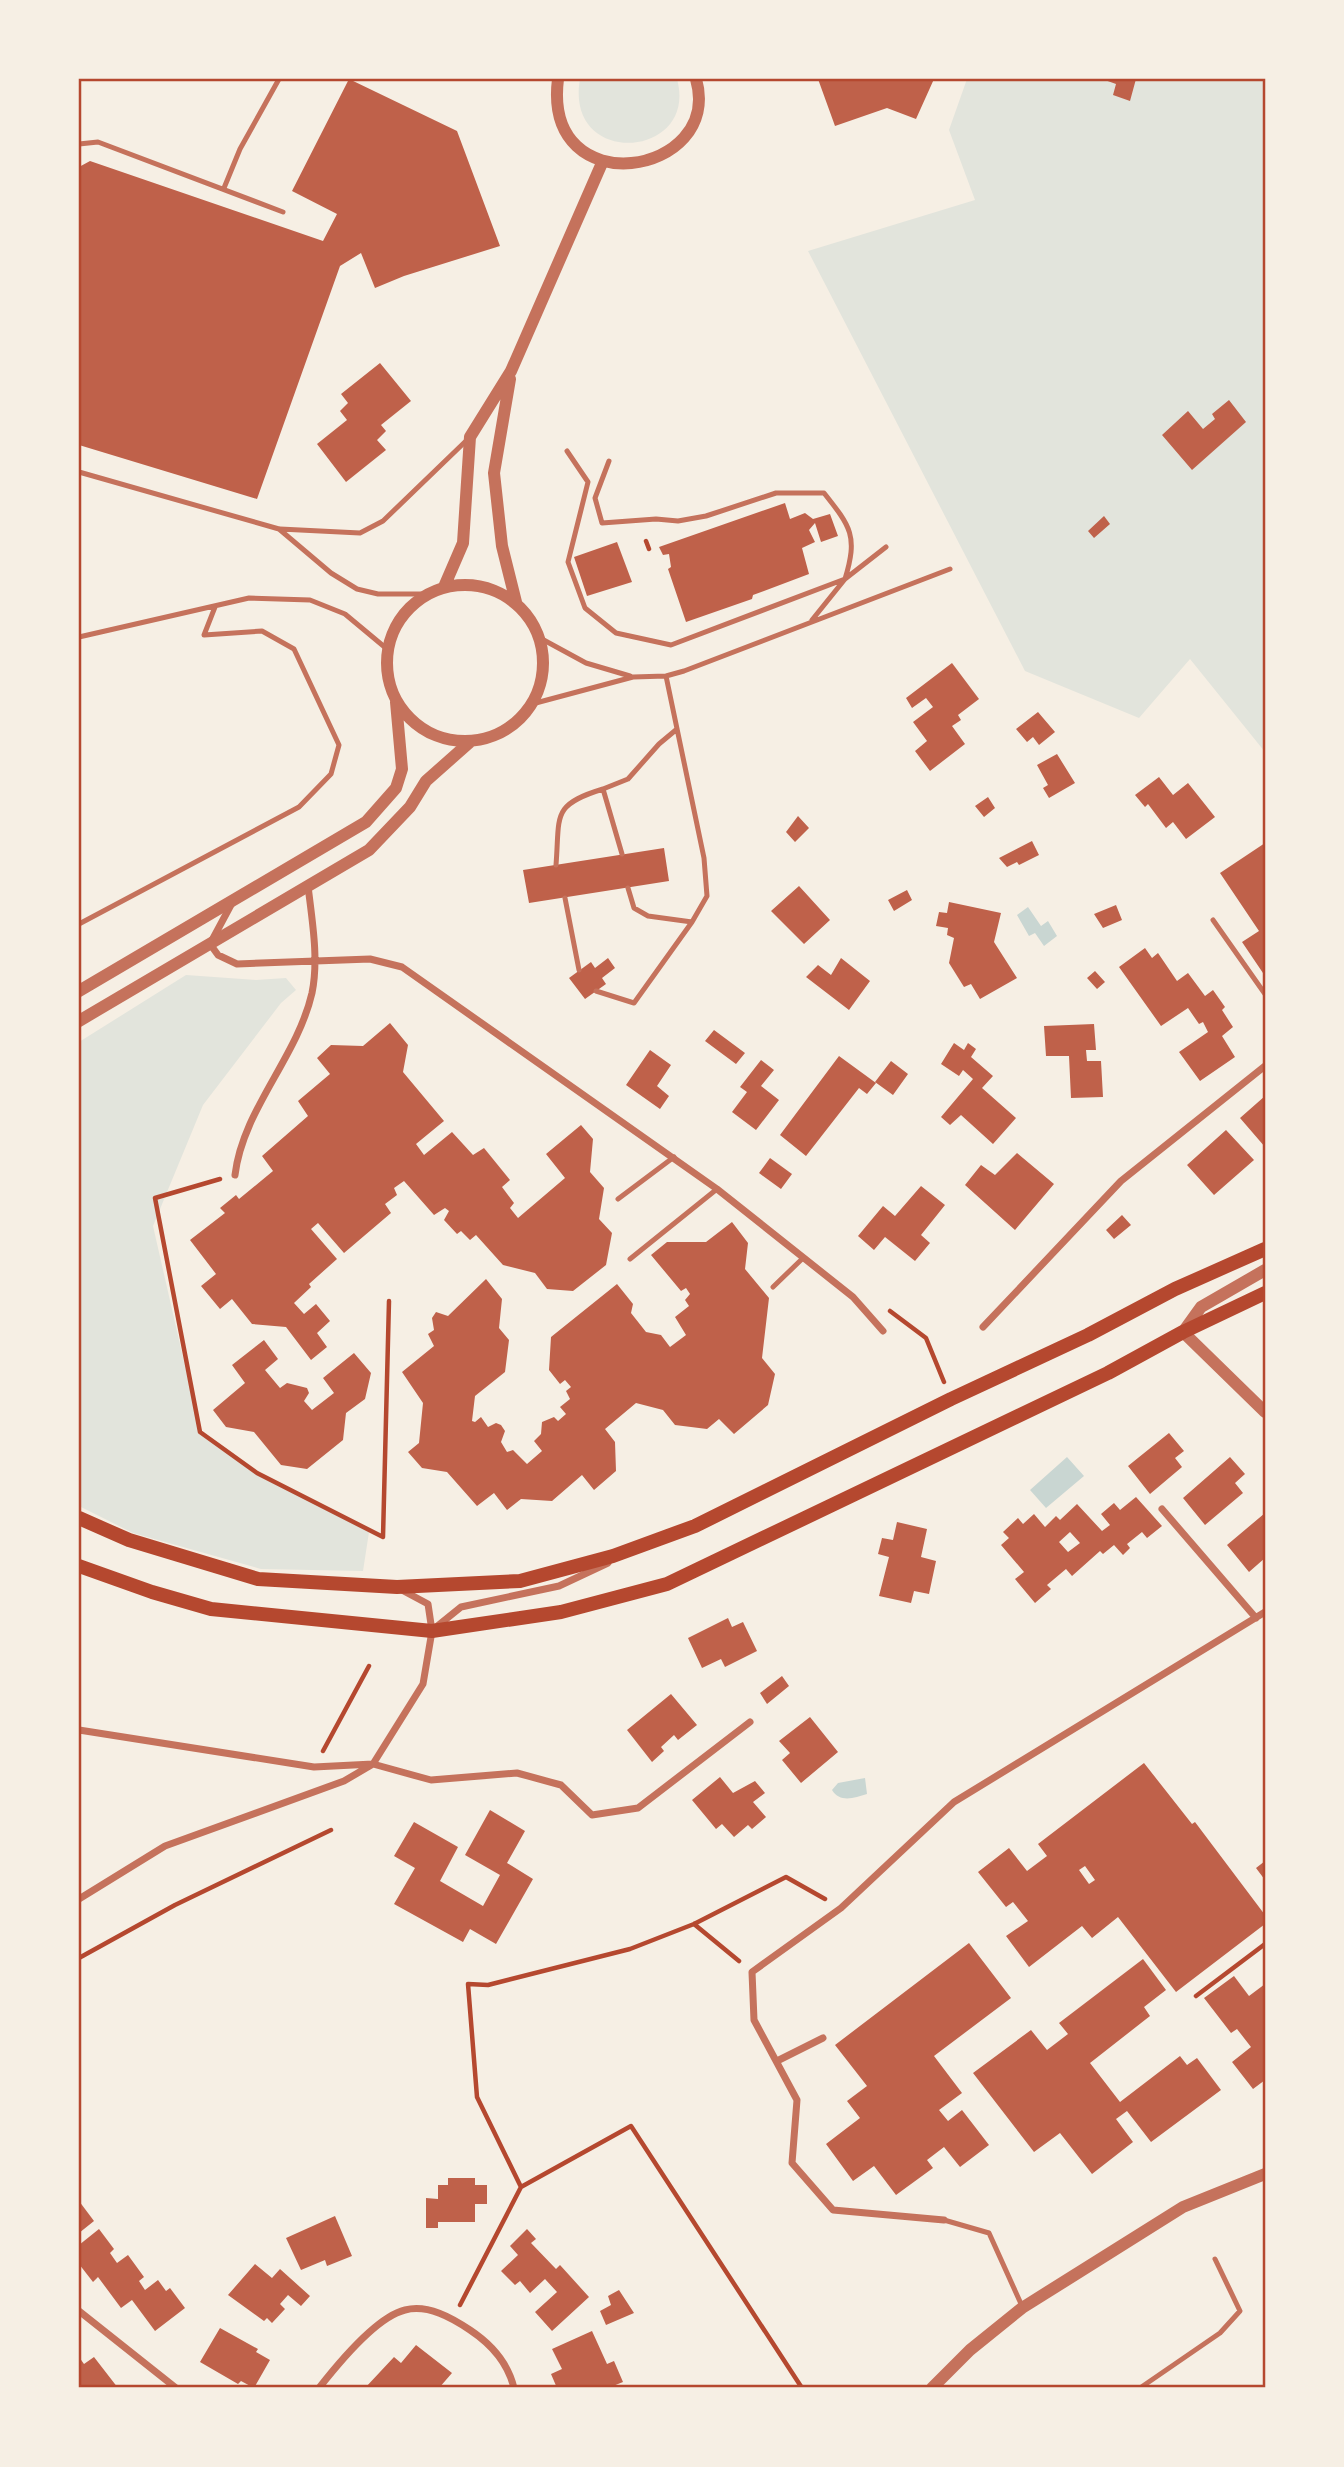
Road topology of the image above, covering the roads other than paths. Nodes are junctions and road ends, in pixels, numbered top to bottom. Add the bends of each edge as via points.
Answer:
1 (279, 79) edge
2 (558, 79) edge
3 (696, 79) edge
4 (79, 144) edge
5 (602, 163) junction
6 (224, 188) junction
7 (283, 212) dead end
8 (511, 371) junction
9 (470, 437) junction
10 (567, 451) dead end
11 (609, 461) dead end
12 (79, 472) edge
13 (279, 529) junction
14 (886, 547) dead end
15 (950, 569) dead end
16 (845, 579) junction
17 (444, 587) junction
18 (427, 594) junction
19 (516, 602) junction
20 (215, 607) junction
21 (811, 622) junction
22 (79, 637) edge
23 (540, 638) junction
24 (387, 649) junction
25 (666, 676) junction
26 (633, 677) junction
27 (396, 702) junction
28 (532, 704) junction
29 (677, 729) junction
30 (470, 742) junction
31 (603, 789) junction
32 (622, 854) dead end
33 (556, 865) dead end
34 (308, 886) junction
35 (628, 888) dead end
36 (565, 898) dead end
37 (233, 902) junction
38 (1213, 920) dead end
39 (692, 922) junction
40 (79, 924) edge
41 (210, 944) junction
42 (315, 960) junction
43 (579, 970) dead end
44 (79, 991) edge
45 (596, 991) dead end
46 (1265, 994) edge
47 (79, 1021) edge
48 (1265, 1066) edge
49 (674, 1157) junction
50 (235, 1175) road end
51 (717, 1189) junction
52 (618, 1199) dead end
53 (1265, 1249) edge
54 (630, 1259) dead end
55 (802, 1259) junction
56 (1265, 1270) edge
57 (774, 1287) dead end
58 (1265, 1293) edge
59 (983, 1327) dead end
60 (883, 1331) dead end
61 (1183, 1332) junction
62 (1265, 1412) edge
63 (1162, 1509) dead end
64 (79, 1518) edge
65 (672, 1534) junction
66 (79, 1566) edge
67 (397, 1587) junction
68 (1265, 1612) edge
69 (1255, 1618) junction
70 (432, 1631) junction
71 (750, 1722) dead end
72 (79, 1730) edge
73 (373, 1764) junction
74 (79, 1899) edge
75 (822, 2038) dead end
76 (777, 2061) junction
77 (1265, 2174) edge
78 (944, 2220) joint
79 (1215, 2259) dead end
80 (1022, 2308) junction
81 (79, 2311) edge
82 (167, 2386) edge
83 (176, 2388) edge
84 (318, 2388) edge
85 (514, 2388) edge
86 (932, 2388) edge
87 (1140, 2388) edge

1 - 6 lane
2 - 5 street via 555,101 563,127 577,145
3 - 5 street via 697,109 672,149 654,160
4 - 6 lane via 98,142
5 - 8 street
6 - 7 lane
8 - 9 street
8 - 19 street via 494,473 502,546
9 - 13 lane via 383,521 360,533
9 - 17 street via 463,543
10 - 16 lane via 588,482 568,562 585,608 616,633 671,645
11 - 16 lane via 595,498 603,523 678,522 776,493 824,493 846,520 854,550
12 - 13 lane
13 - 18 lane via 356,589
14 - 16 lane
15 - 21 lane
16 - 21 lane
17 - 18 street
17 - 19 street via 469,584 494,589
18 - 24 street via 395,627
19 - 23 street
20 - 22 lane
20 - 24 lane via 249,598 310,600 345,614
20 - 40 lane via 204,635 262,631 294,649 339,744 331,774 299,807
21 - 25 lane
23 - 26 lane via 586,663
23 - 28 street via 543,672
24 - 27 street via 389,685
25 - 26 lane
25 - 29 lane
26 - 28 lane
27 - 30 street via 427,732
27 - 37 street via 402,769 396,788 366,822
28 - 30 street via 495,736
29 - 31 lane via 628,779
29 - 39 lane via 686,758 707,896
30 - 34 street via 426,780 410,807 369,850
31 - 32 lane
31 - 33 lane via 573,798 560,812
34 - 41 street
34 - 42 street
35 - 39 lane via 634,908 648,916
36 - 43 lane
37 - 41 street
37 - 44 street
38 - 46 lane
39 - 45 lane via 634,1003
41 - 42 street via 218,955 237,964
41 - 47 street
42 - 49 street via 370,959 402,967
42 - 50 street via 312,994 237,1152
48 - 59 street via 1121,1181
49 - 51 street
49 - 52 lane
51 - 54 lane
51 - 55 street
53 - 65 main road
55 - 57 lane
55 - 60 street via 853,1297
56 - 61 street via 1200,1307
58 - 61 main road
61 - 62 street
61 - 70 main road via 667,1584 561,1612
63 - 69 street
64 - 67 main road via 130,1541 258,1579
65 - 67 main road via 613,1556 520,1581
65 - 70 street via 559,1586 461,1607
66 - 70 main road via 211,1609
67 - 70 street via 428,1604
68 - 69 street
69 - 76 street via 954,1802 841,1908 752,1972 754,2020
70 - 73 street via 422,1684
71 - 73 street via 638,1808 592,1815 561,1785 517,1773 431,1780
72 - 73 street via 314,1767
73 - 74 street via 344,1781 165,1846
75 - 76 street
76 - 78 street via 797,2100 792,2163 834,2210
77 - 80 street via 1183,2207
78 - 80 lane via 989,2233
79 - 87 lane via 1240,2311 1220,2333
80 - 86 street
81 - 82 street
82 - 83 street
84 - 85 street via 363,2339 406,2309 429,2310 453,2319 483,2339 500,2357

